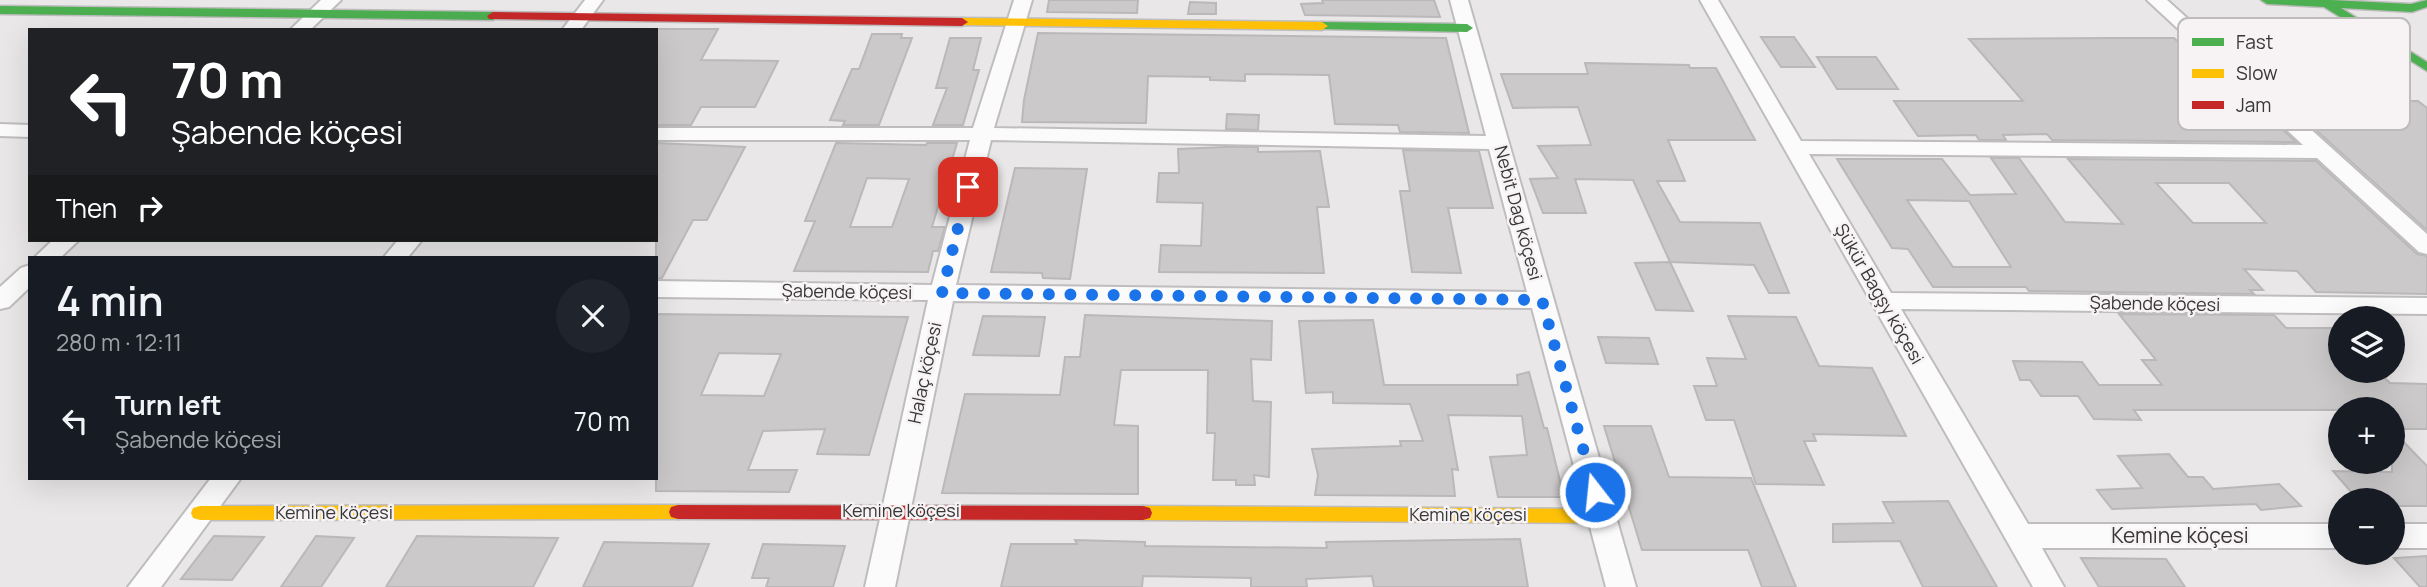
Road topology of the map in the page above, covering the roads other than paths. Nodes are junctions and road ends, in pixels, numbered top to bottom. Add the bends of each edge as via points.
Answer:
1 (332, 0) edge
2 (594, 0) edge
3 (1459, 0) edge
4 (1709, 0) edge
5 (2156, 0) edge
6 (2267, 0) edge
7 (2427, 3) edge
8 (2329, 5) junction
9 (0, 10) edge
10 (1020, 11) edge
11 (316, 15) junction
12 (2350, 18) edge
13 (2178, 20) edge
14 (576, 23) edge
15 (301, 28) edge
16 (1467, 28) junction
17 (2410, 56) edge
18 (2427, 67) edge
19 (0, 130) edge
20 (2299, 130) edge
21 (28, 131) edge
22 (658, 134) edge
23 (982, 134) junction
24 (1499, 143) junction
25 (1794, 147) junction
26 (2323, 152) junction
27 (65, 242) edge
28 (408, 242) edge
29 (2427, 247) edge
30 (48, 256) edge
31 (397, 256) edge
32 (20, 280) edge
33 (658, 289) edge
34 (942, 293) junction
35 (1542, 300) junction
36 (0, 301) edge
37 (1883, 301) junction
38 (2427, 306) edge
39 (225, 480) edge
40 (896, 511) junction
41 (200, 513) junction
42 (1602, 516) junction
43 (2019, 536) junction
44 (2328, 536) edge
45 (2405, 536) edge
46 (2427, 536) edge
47 (143, 587) edge
48 (880, 587) edge
49 (1621, 587) edge
50 (2049, 587) edge

1 - 11 street
2 - 14 street
3 - 16 street, Nebit Dag köçesi
4 - 25 street, Şükür Bagşy köçesi
5 - 13 street
6 - 8 street
7 - 8 street via 2412,8
8 - 12 street
9 - 11 street
10 - 14 street
10 - 16 street
10 - 23 street, Halaç köçesi
11 - 14 street
11 - 15 street
16 - 24 street, Nebit Dag köçesi
17 - 18 street
19 - 21 street
20 - 26 street
22 - 23 street
23 - 24 street
23 - 34 street, Halaç köçesi
24 - 35 street, Nebit Dag köçesi
25 - 26 street
25 - 37 street, Şükür Bagşy köçesi
26 - 29 street
27 - 30 street
28 - 31 street
32 - 36 street
33 - 34 street, Şabende köçesi
34 - 35 street, Şabende köçesi
34 - 40 street, Halaç köçesi
35 - 42 street, Nebit Dag köçesi
37 - 38 street, Şabende köçesi
37 - 43 street, Şükür Bagşy köçesi
39 - 41 street
40 - 41 street, Kemine köçesi
40 - 42 street, Kemine köçesi
40 - 48 street, Halaç köçesi
41 - 47 street
42 - 49 street, Nebit Dag köçesi
43 - 44 street, Kemine köçesi
43 - 50 street, Şükür Bagşy köçesi
45 - 46 street

